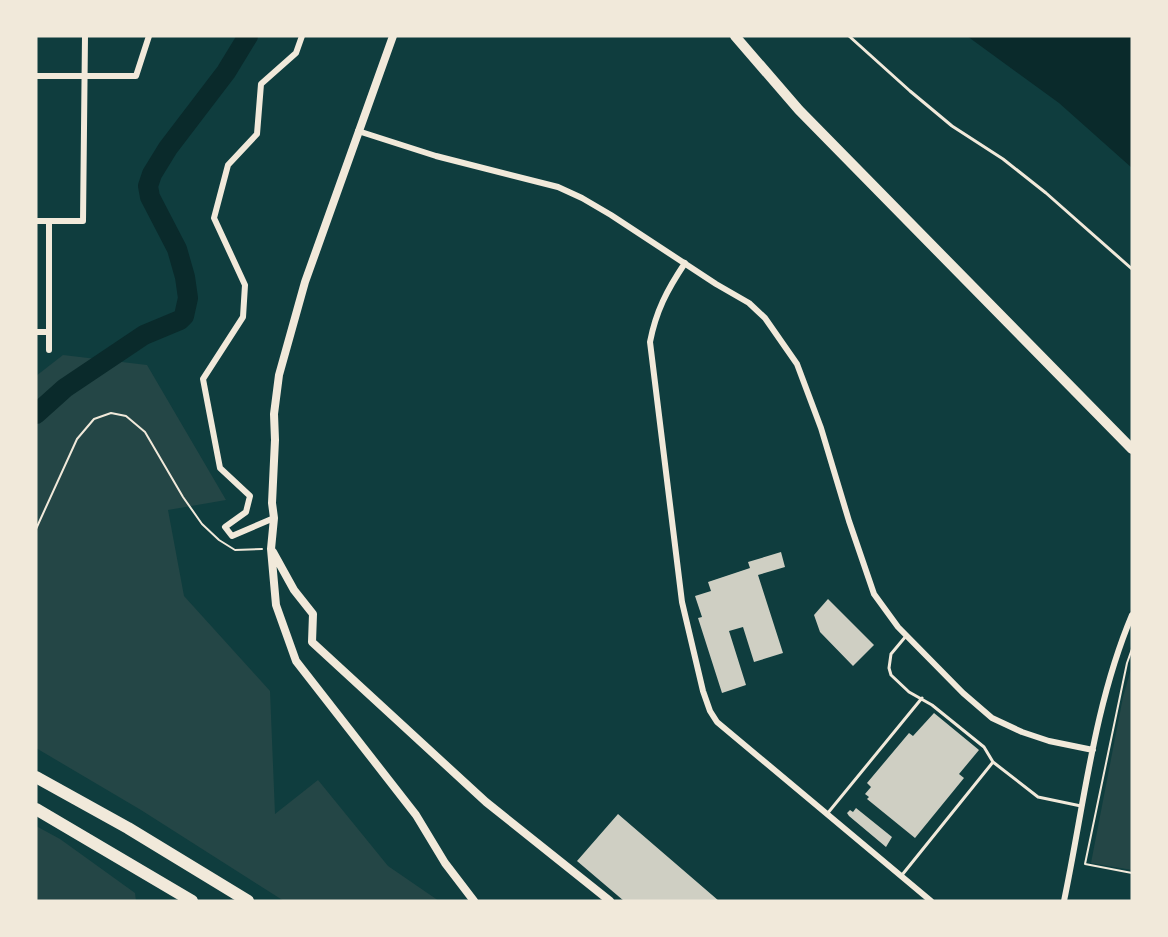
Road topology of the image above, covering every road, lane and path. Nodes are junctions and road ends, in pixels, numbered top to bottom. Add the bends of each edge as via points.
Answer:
1 (85, 36) edge
2 (149, 36) edge
3 (302, 36) edge
4 (393, 36) edge
5 (735, 36) edge
6 (849, 36) edge
7 (36, 76) edge
8 (85, 76) junction
9 (358, 131) junction
10 (36, 221) edge
11 (49, 221) junction
12 (685, 263) junction
13 (1132, 270) edge
14 (36, 332) edge
15 (49, 332) junction
16 (49, 350) dead end
17 (1132, 449) edge
18 (274, 518) junction
19 (36, 529) edge
20 (271, 549) junction
21 (1132, 615) edge
22 (906, 635) junction
23 (1132, 649) edge
24 (922, 698) junction
25 (1093, 750) junction
26 (993, 762) junction
27 (36, 777) edge
28 (1082, 806) junction
29 (36, 809) edge
30 (827, 814) junction
31 (1132, 873) edge
32 (901, 876) junction
33 (192, 901) edge
34 (248, 901) edge
35 (474, 901) edge
36 (610, 901) edge
37 (932, 901) edge
38 (1064, 901) edge

1 - 8 street
2 - 8 street via 136,76
3 - 18 street via 296,53 261,84 257,134 228,165 213,218 245,285 243,317 203,379 220,468 250,496 246,512 225,527 232,536
4 - 9 street
5 - 17 highway via 799,110
6 - 13 lane via 952,126 1046,193
7 - 8 street
8 - 11 street via 83,221
9 - 12 street via 558,188 611,215
9 - 18 street via 305,282 279,375 274,414
10 - 11 street
11 - 15 street
12 - 22 street via 749,303 765,318 797,364 874,594
12 - 30 street via 656,316 650,342 682,602 703,691 717,722
14 - 15 street
15 - 16 street
18 - 20 street
19 - 20 path via 77,439 94,419 111,413 126,416 145,432 183,497 219,540 235,550
20 - 35 street via 276,605 296,661 416,814
20 - 36 street via 313,614 312,642 486,802
21 - 25 street via 1107,685
22 - 24 lane via 891,654 889,668 909,692
22 - 25 street via 993,718 1040,738
23 - 31 path via 1085,864
24 - 26 lane via 984,747
24 - 30 lane
25 - 28 street
26 - 28 lane via 1038,797
26 - 32 lane
27 - 34 highway
28 - 38 street
29 - 33 highway
30 - 32 street
32 - 37 street

